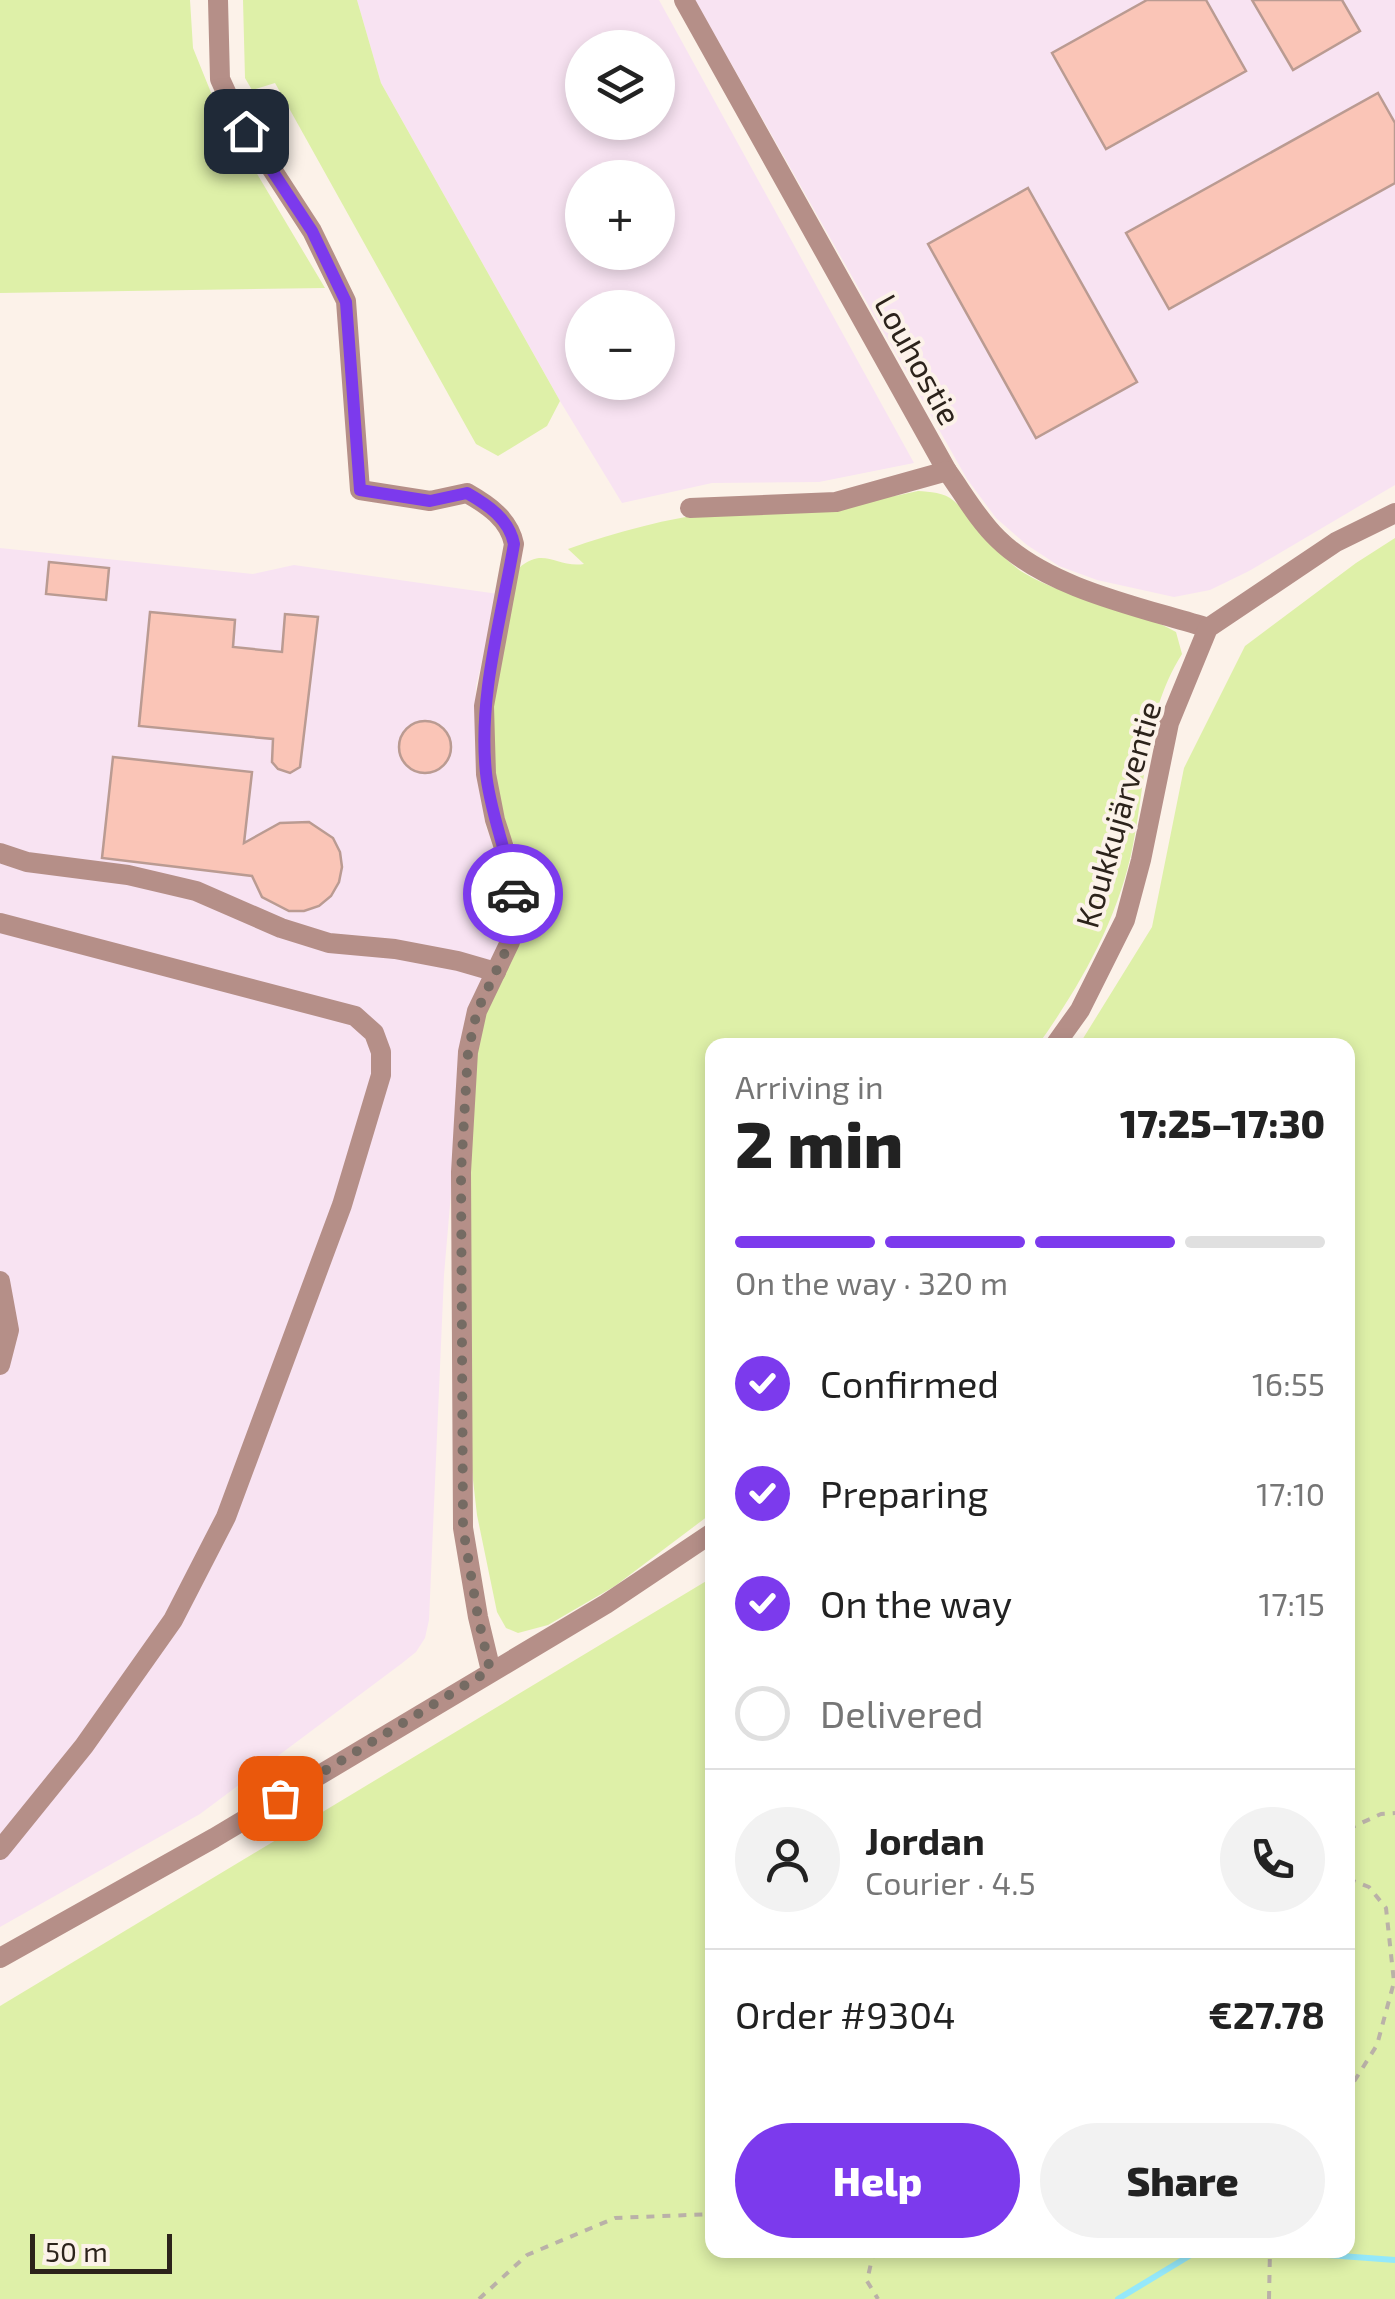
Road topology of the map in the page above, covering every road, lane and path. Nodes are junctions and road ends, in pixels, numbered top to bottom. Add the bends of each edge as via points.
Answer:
1 (218, 0) edge
2 (684, 0) edge
3 (947, 472) junction
4 (690, 508) dead end
5 (1395, 512) edge
6 (514, 544) junction
7 (537, 544) dead end
8 (1208, 628) junction
9 (0, 852) edge
10 (0, 923) edge
11 (496, 972) junction
12 (1060, 1038) edge
13 (0, 1282) edge
14 (0, 1365) edge
15 (705, 1538) edge
16 (490, 1670) junction
17 (1395, 1812) edge
18 (1355, 1825) edge
19 (0, 1850) edge
20 (1355, 1882) edge
21 (0, 1958) edge
22 (1355, 2081) edge
23 (705, 2214) edge
24 (872, 2258) edge
25 (1270, 2258) edge
26 (478, 2299) edge
27 (878, 2299) edge
28 (1269, 2299) edge

1 - 6 street via 220,80 312,231 346,302 360,490 430,501 467,493 490,506
2 - 3 street, Louhostie
3 - 4 street via 836,502
3 - 8 street, Louhostie via 996,538 1027,564
5 - 8 street via 1336,542
6 - 7 street
6 - 11 street via 484,706 486,774 514,905 510,942
8 - 12 street, Koukkujärventie via 1168,724 1125,920
9 - 11 street via 196,891 329,943 394,949
10 - 19 street via 337,1010 364,1022 381,1052 381,1075 342,1205 226,1518 173,1620
11 - 16 street via 477,1011 468,1052 461,1172 463,1528
13 - 14 street via 9,1330
15 - 16 street
16 - 21 street
17 - 18 path
20 - 22 path via 1386,1908 1394,1982 1377,2045
23 - 26 path via 616,2218 527,2254
24 - 27 path via 867,2282
25 - 28 path

